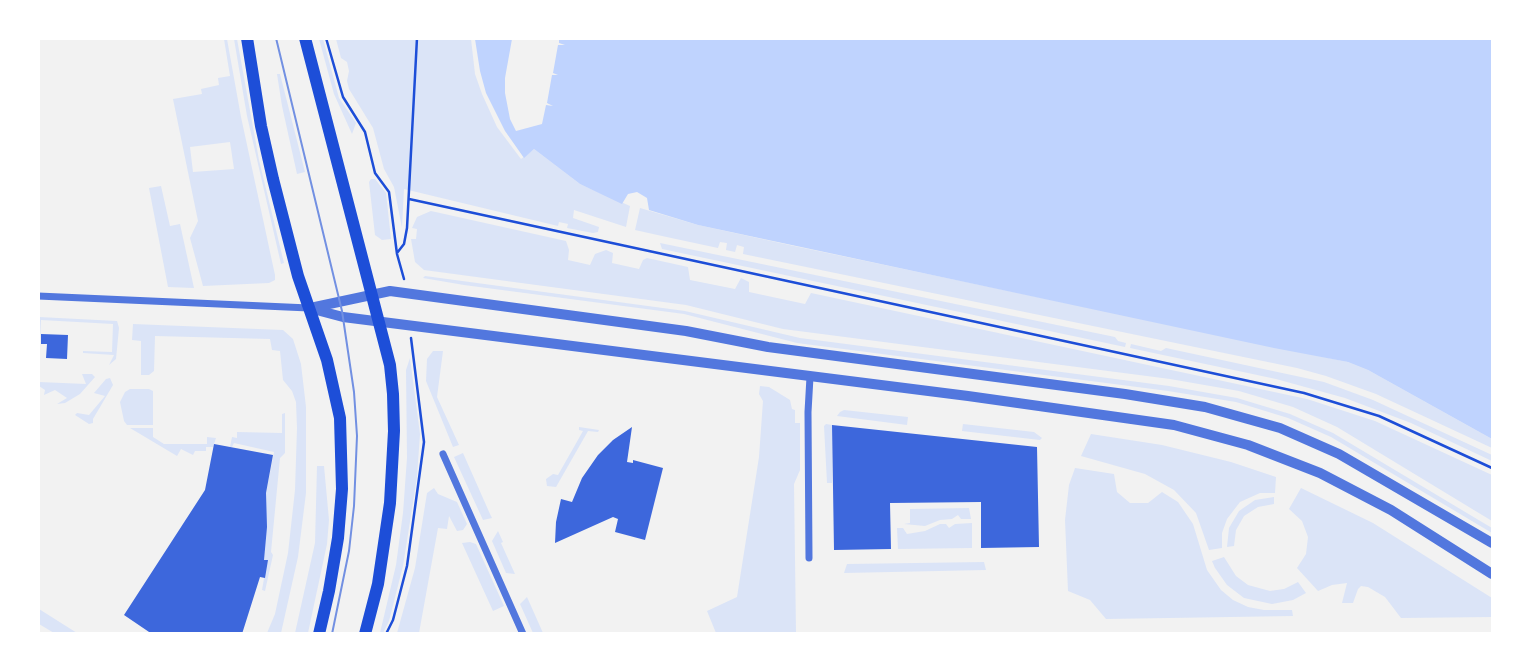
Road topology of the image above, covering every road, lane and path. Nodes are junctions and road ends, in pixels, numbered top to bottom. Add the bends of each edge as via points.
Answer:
1 (247, 38) edge
2 (305, 38) edge
3 (326, 38) edge
4 (417, 38) edge
5 (409, 199) junction
6 (397, 254) junction
7 (404, 277) dead end
8 (370, 294) junction
9 (38, 296) edge
10 (309, 308) junction
11 (378, 321) junction
12 (413, 351) dead end
13 (810, 377) junction
14 (443, 454) dead end
15 (1493, 468) edge
16 (1493, 543) edge
17 (809, 558) dead end
18 (1493, 574) edge
19 (319, 634) edge
20 (365, 634) edge
21 (386, 634) edge
22 (523, 634) edge

1 - 10 main road via 267,153
2 - 8 main road
3 - 6 path via 342,97 365,132 375,173 388,192
4 - 5 path
5 - 6 path via 406,236
5 - 15 path via 1304,393 1379,416
6 - 7 path
8 - 10 street
8 - 11 main road
8 - 16 street via 398,292 685,331 768,347 1125,394 1227,412 1298,434 1339,454
9 - 10 street
10 - 11 street
10 - 19 main road via 332,379 341,442 338,538
11 - 13 street
11 - 20 main road via 393,394 393,470 378,584
12 - 21 path via 423,452 407,566
13 - 17 street
13 - 18 street via 1147,420 1223,438 1343,484
14 - 22 street

